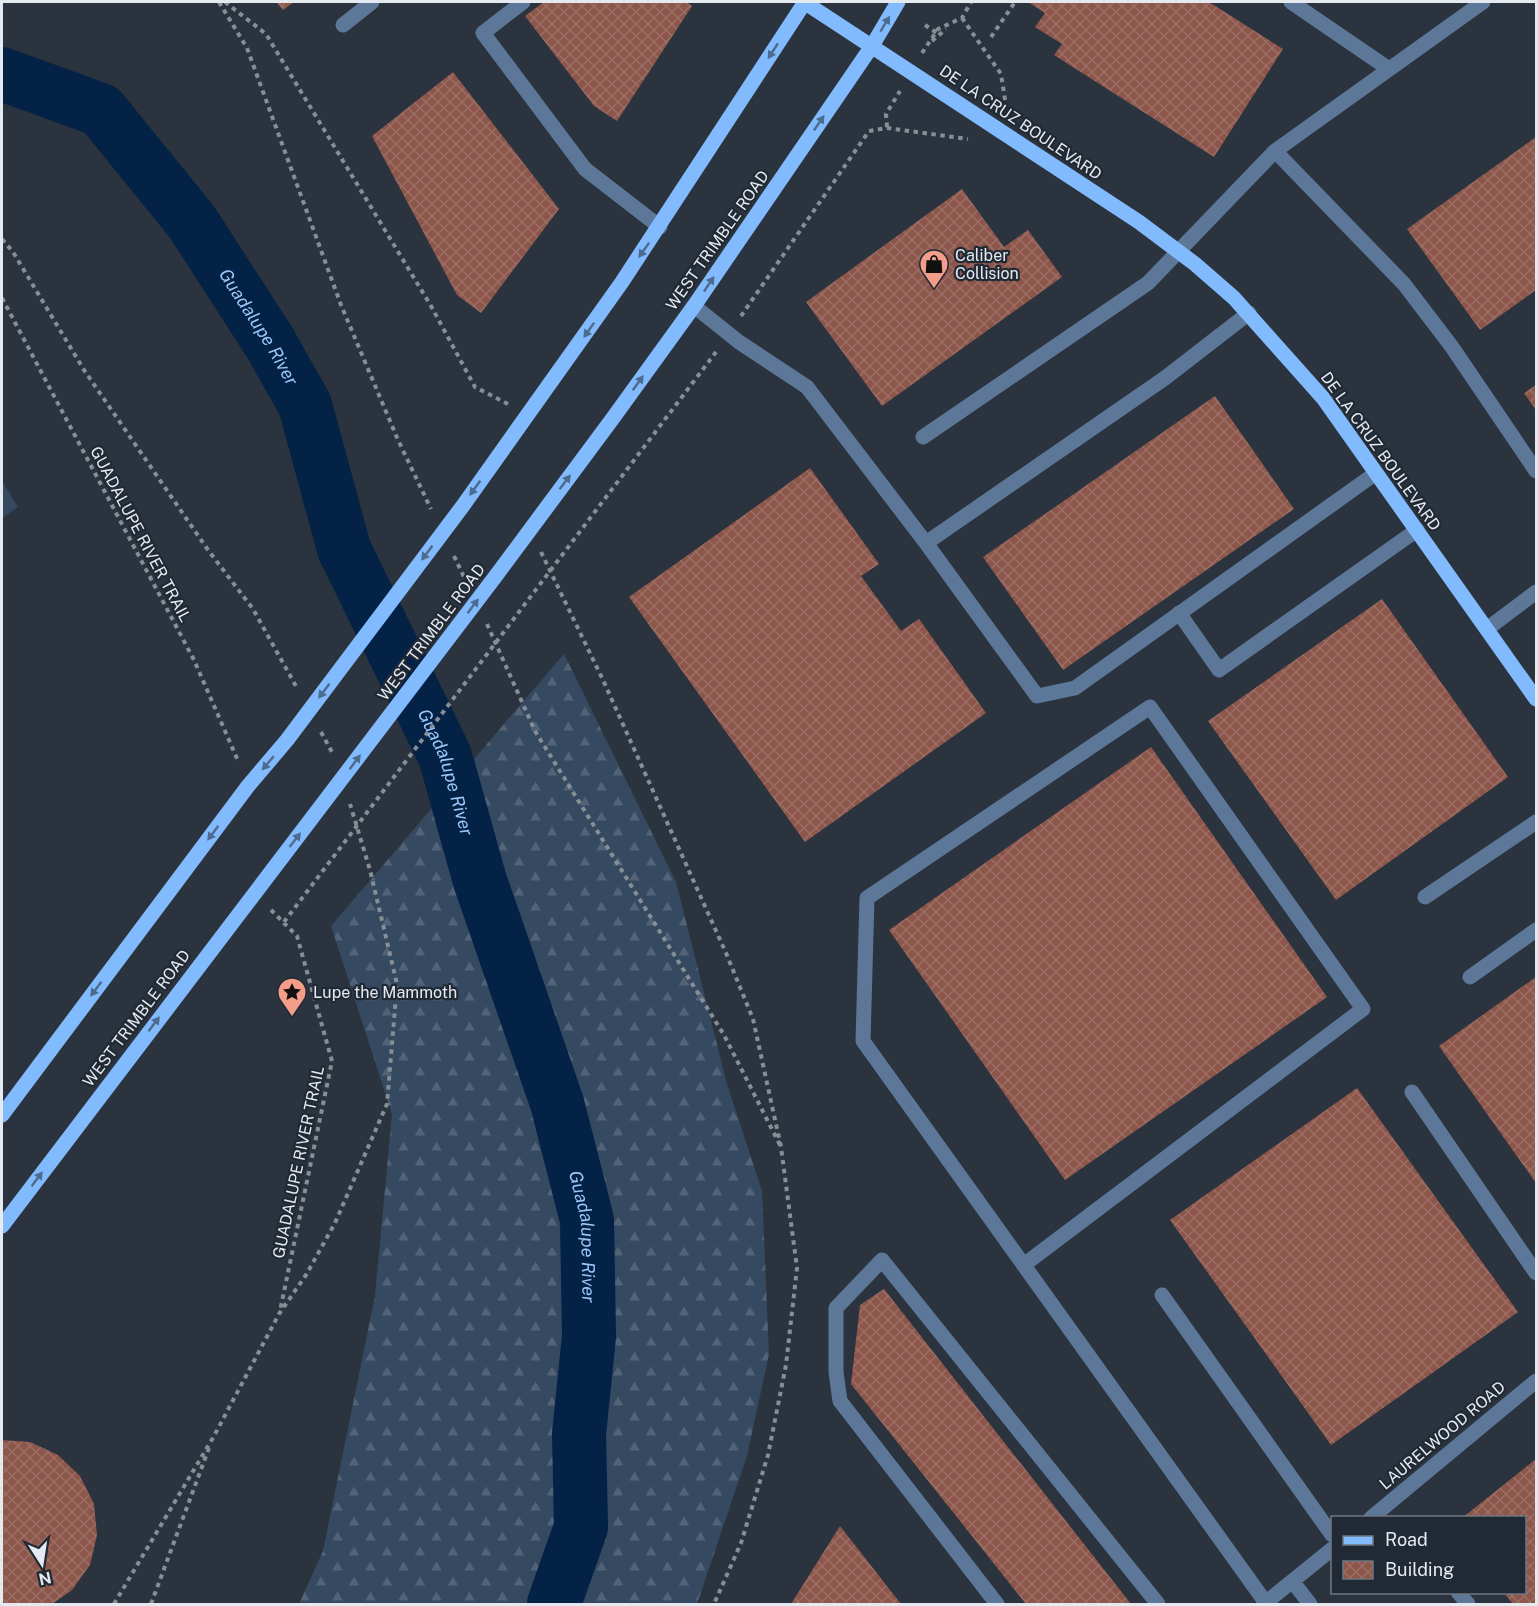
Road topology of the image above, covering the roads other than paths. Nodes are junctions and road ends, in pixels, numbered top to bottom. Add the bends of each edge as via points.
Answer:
1 (372, 2) edge
2 (523, 2) edge
3 (804, 2) edge
4 (898, 2) edge
5 (1291, 2) edge
6 (1483, 2) edge
7 (343, 25) dead end
8 (872, 46) junction
9 (1389, 69) junction
10 (1275, 151) junction
11 (660, 227) junction
12 (1179, 252) junction
13 (694, 306) junction
14 (1249, 314) junction
15 (923, 437) dead end
16 (1536, 471) edge
17 (1376, 473) junction
18 (1417, 530) junction
19 (926, 543) junction
20 (1536, 592) edge
21 (1179, 614) junction
22 (1487, 628) junction
23 (1536, 699) edge
24 (1536, 822) edge
25 (1425, 897) dead end
26 (1536, 930) edge
27 (1470, 977) dead end
28 (1412, 1092) dead end
29 (2, 1114) edge
30 (2, 1226) edge
31 (1025, 1264) junction
32 (1536, 1273) edge
33 (1162, 1294) dead end
34 (1536, 1381) edge
35 (1373, 1516) edge
36 (1331, 1534) edge
37 (1331, 1551) edge
38 (1293, 1582) junction
39 (1265, 1604) edge
40 (997, 1605) edge
41 (1158, 1605) edge
42 (1311, 1605) edge

1 - 7 street
2 - 11 street via 483,33 585,169
3 - 8 main road, DE LA CRUZ BOULEVARD
3 -> 11 main road
8 -> 4 main road
5 - 9 street
6 - 9 street
8 - 12 main road, DE LA CRUZ BOULEVARD
13 -> 8 main road, WEST TRIMBLE ROAD
9 - 10 street
10 - 12 street
10 - 16 street via 1404,284
11 -> 29 main road via 462,507
12 - 14 main road, DE LA CRUZ BOULEVARD
12 - 15 street via 1148,283
13 - 19 street via 739,342 807,387
30 -> 13 main road, WEST TRIMBLE ROAD via 495,578
14 - 17 main road, DE LA CRUZ BOULEVARD via 1323,398
14 - 19 street via 1165,378
17 - 18 main road, DE LA CRUZ BOULEVARD
17 - 21 street
18 - 21 street via 1219,670
18 - 22 main road, DE LA CRUZ BOULEVARD
19 - 21 street via 1037,696 1075,688
20 - 22 street
22 - 23 main road, DE LA CRUZ BOULEVARD
24 - 25 street
26 - 27 street
28 - 32 street
31 - 31 street via 863,1041 867,898 1150,707 1363,1009
31 - 39 street
33 - 36 street
34 - 35 street, LAURELWOOD ROAD
37 - 38 street
38 - 39 street
38 - 42 street
40 - 41 street via 840,1401 836,1308 882,1260

